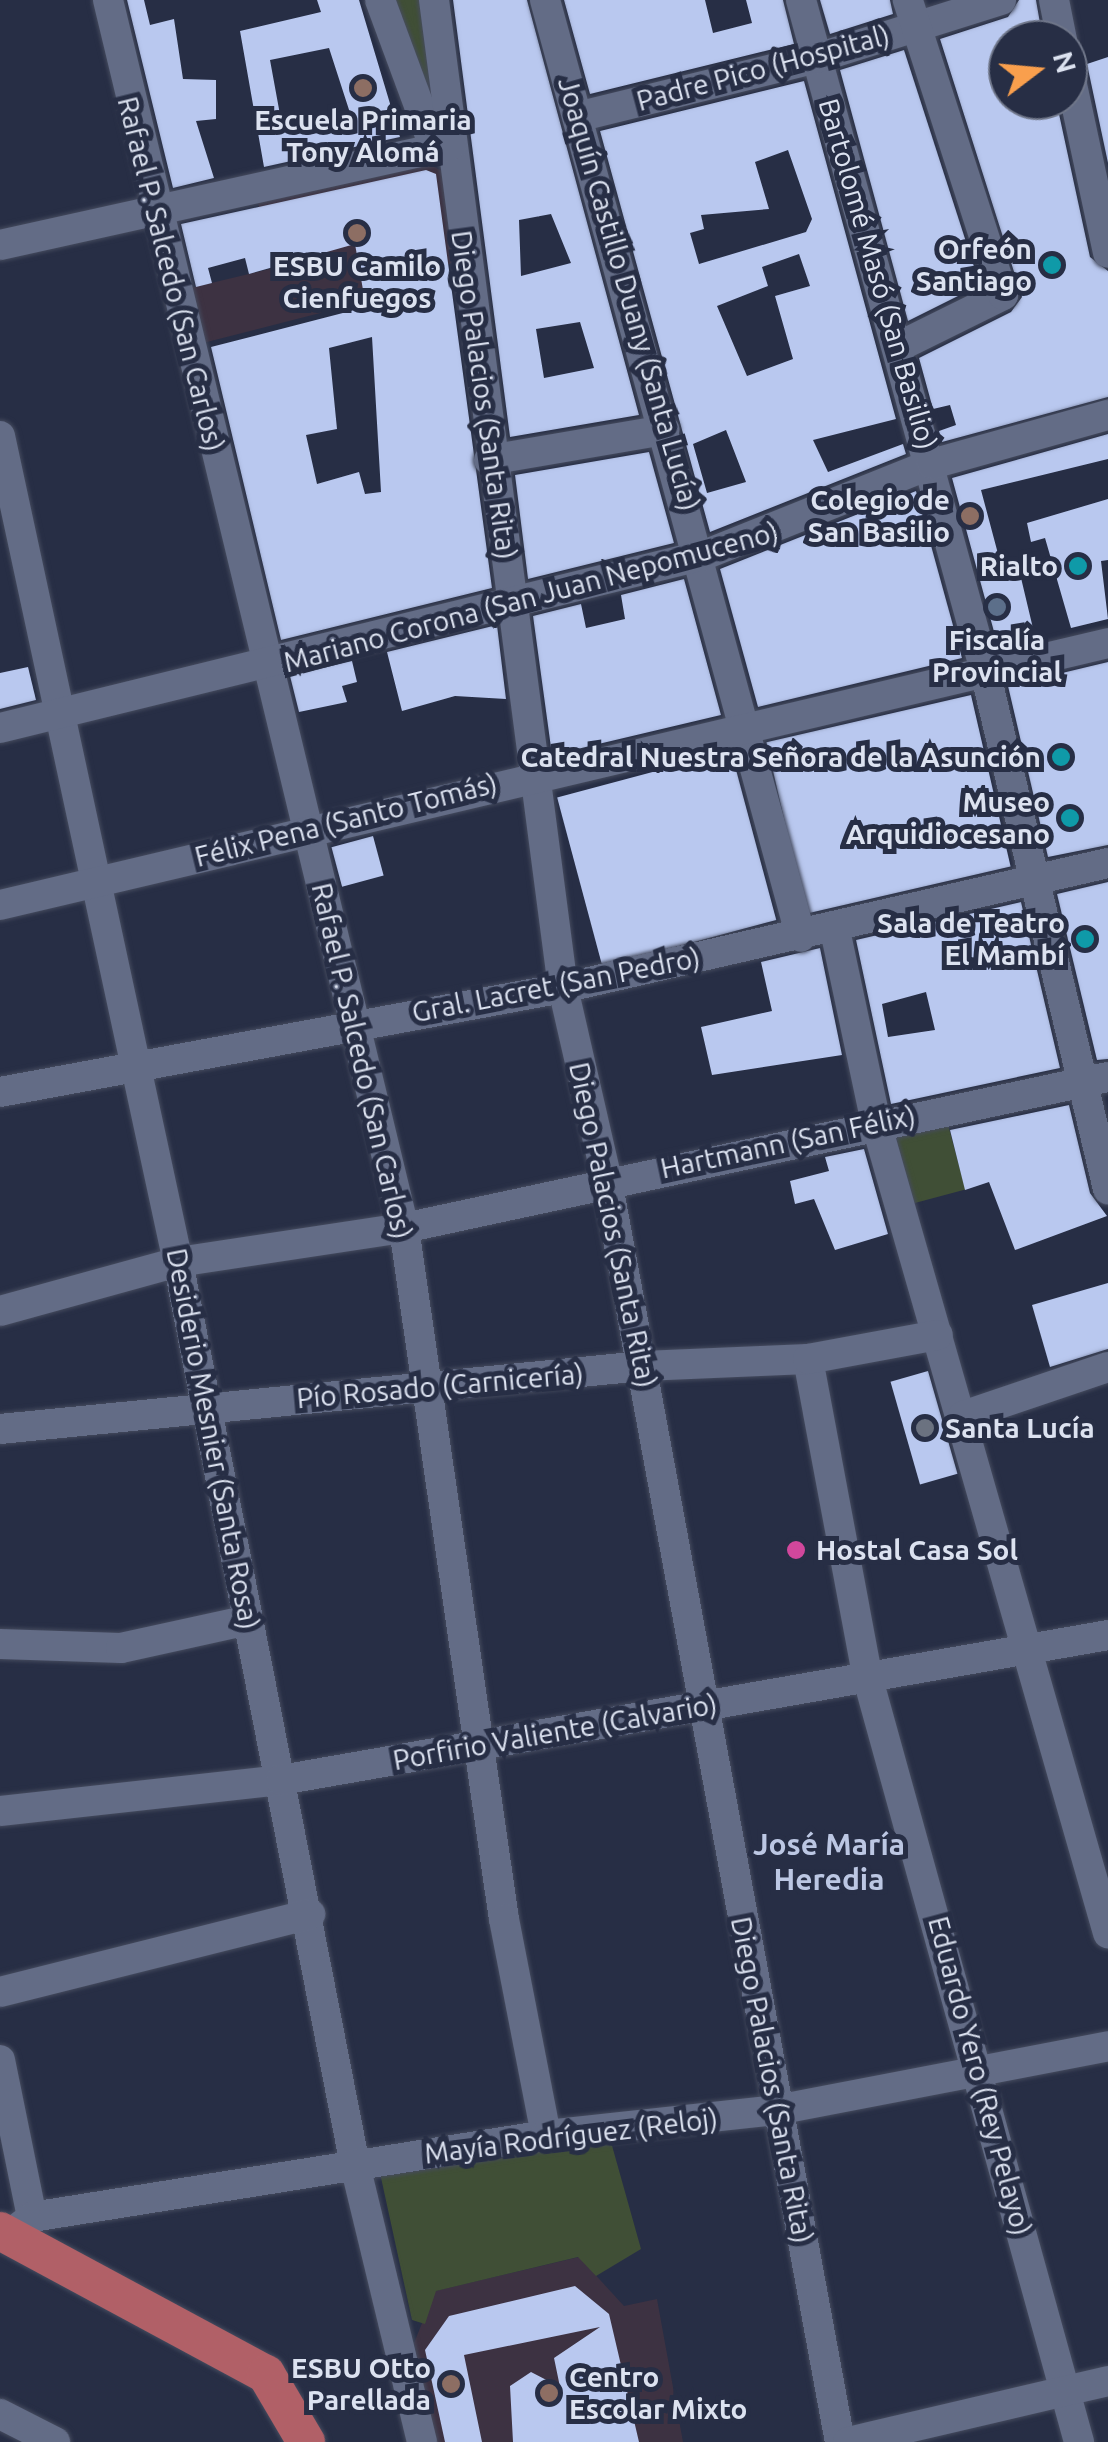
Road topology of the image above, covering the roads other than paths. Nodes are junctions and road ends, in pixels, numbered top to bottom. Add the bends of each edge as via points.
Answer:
1 (108, 0) edge
2 (380, 0) edge
3 (434, 0) edge
4 (546, 0) edge
5 (801, 0) edge
6 (1001, 0) edge
7 (913, 13) edge
8 (817, 58) junction
9 (581, 116) junction
10 (1080, 120) edge
11 (443, 147) junction
12 (154, 215) junction
13 (0, 245) edge
14 (1108, 253) edge
15 (900, 346) junction
16 (1108, 415) edge
17 (664, 430) junction
18 (0, 436) edge
19 (489, 460) junction
20 (932, 464) junction
21 (704, 555) junction
22 (514, 606) junction
23 (1108, 643) edge
24 (268, 666) junction
25 (984, 667) junction
26 (55, 716) junction
27 (748, 722) junction
28 (0, 728) edge
29 (537, 771) junction
30 (307, 830) junction
31 (1108, 863) edge
32 (1034, 881) junction
33 (94, 884) junction
34 (0, 906) edge
35 (835, 930) junction
36 (800, 937) junction
37 (563, 988) junction
38 (358, 1021) junction
39 (136, 1066) junction
40 (1095, 1080) edge
41 (0, 1092) edge
42 (876, 1123) junction
43 (608, 1180) junction
44 (1108, 1189) edge
45 (404, 1228) junction
46 (178, 1262) junction
47 (0, 1311) edge
48 (938, 1335) junction
49 (808, 1359) junction
50 (643, 1366) junction
51 (1108, 1368) edge
52 (428, 1390) junction
53 (206, 1407) junction
54 (964, 1416) junction
55 (0, 1429) edge
56 (248, 1620) junction
57 (1108, 1635) edge
58 (0, 1644) edge
59 (1025, 1650) junction
60 (868, 1679) junction
61 (702, 1706) junction
62 (478, 1744) junction
63 (282, 1780) junction
64 (0, 1811) edge
65 (310, 1914) junction
66 (1108, 1933) edge
67 (0, 1992) edge
68 (1108, 2046) edge
69 (0, 2060) edge
70 (982, 2072) junction
71 (777, 2110) junction
72 (546, 2136) junction
73 (355, 2165) junction
74 (13, 2228) edge
75 (1108, 2381) edge
76 (1066, 2392) junction
77 (0, 2414) edge
78 (56, 2442) edge
79 (306, 2442) edge
80 (422, 2442) edge
81 (840, 2442) edge
82 (848, 2442) edge
83 (1078, 2442) edge

1 - 12 street, Rafael P. Salcedo (San Carlos)
2 - 11 street
3 - 11 street, Diego Palacios (Santa Rita)
4 - 9 street, Joaquín Castillo Duany (Santa Lucía)
5 - 8 street, Bartolomé Masó (San Basilio)
6 - 7 street, Padre Pico (Hospital)
7 - 8 street, Padre Pico (Hospital)
7 - 15 street via 1003,295
8 - 9 street, Padre Pico (Hospital)
8 - 15 street, Bartolomé Masó (San Basilio)
9 - 17 street, Joaquín Castillo Duany (Santa Lucía)
10 - 14 street
11 - 12 street
11 - 19 street, Diego Palacios (Santa Rita)
12 - 13 street
12 - 24 street, Rafael P. Salcedo (San Carlos)
15 - 20 street, Bartolomé Masó (San Basilio)
16 - 20 street, Mariano Corona (San Juan Nepomuceno)
17 - 19 street
17 - 21 street, Joaquín Castillo Duany (Santa Lucía)
18 - 26 street, Desiderio Mesnier (Santa Rosa)
19 - 22 street, Diego Palacios (Santa Rita)
20 - 21 street, Mariano Corona (San Juan Nepomuceno)
20 - 25 street, Bartolomé Masó (San Basilio)
21 - 22 street, Mariano Corona (San Juan Nepomuceno)
21 - 27 street, Joaquín Castillo Duany (Santa Lucía)
22 - 24 street, Mariano Corona (San Juan Nepomuceno)
22 - 29 street, Diego Palacios (Santa Rita)
23 - 25 street, Félix Pena (Santo Tomás)
24 - 26 street, Mariano Corona (San Juan Nepomuceno)
24 - 30 street, Rafael P. Salcedo (San Carlos)
25 - 27 street, Félix Pena (Santo Tomás)
25 - 32 street, Bartolomé Masó (San Basilio)
26 - 28 street, Mariano Corona (San Juan Nepomuceno)
26 - 33 street, Desiderio Mesnier (Santa Rosa)
27 - 29 street, Félix Pena (Santo Tomás)
27 - 36 street, Joaquín Castillo Duany (Santa Lucía)
29 - 30 street, Félix Pena (Santo Tomás)
29 - 37 street, Diego Palacios (Santa Rita)
30 - 33 street, Félix Pena (Santo Tomás)
30 - 38 street, Rafael P. Salcedo (San Carlos)
31 - 32 street, Gral. Lacret (San Pedro)
32 - 35 street, Gral. Lacret (San Pedro)
32 - 40 street, Bartolomé Masó (San Basilio)
33 - 34 street, Félix Pena (Santo Tomás)
33 - 39 street, Desiderio Mesnier (Santa Rosa)
35 - 36 street, Gral. Lacret (San Pedro)
35 - 42 street
36 - 37 street, Gral. Lacret (San Pedro)
37 - 38 street, Gral. Lacret (San Pedro)
37 - 43 street, Diego Palacios (Santa Rita)
38 - 39 street, Gral. Lacret (San Pedro)
38 - 45 street, Rafael P. Salcedo (San Carlos)
39 - 41 street, Gral. Lacret (San Pedro)
39 - 46 street, Desiderio Mesnier (Santa Rosa)
40 - 42 street, Hartmann (San Félix)
40 - 44 street, Bartolomé Masó (San Basilio)
42 - 43 street, Hartmann (San Félix)
42 - 48 street
43 - 45 street, Hartmann (San Félix)
43 - 50 street, Diego Palacios (Santa Rita)
45 - 46 street, Hartmann (San Félix)
45 - 52 street, Rafael P. Salcedo (San Carlos)
46 - 47 street, Hartmann (San Félix)
46 - 53 street, Desiderio Mesnier (Santa Rosa)
48 - 49 street, Pío Rosado (Carnicería)
48 - 54 street
49 - 50 street, Pío Rosado (Carnicería)
49 - 60 street, Eduardo Yero (Rey Pelayo)
50 - 52 street, Pío Rosado (Carnicería)
50 - 61 street, Diego Palacios (Santa Rita)
51 - 54 street
52 - 53 street, Pío Rosado (Carnicería)
52 - 62 street, Rafael P. Salcedo (San Carlos)
53 - 55 street, Pío Rosado (Carnicería)
53 - 56 street, Desiderio Mesnier (Santa Rosa)
54 - 59 street
56 - 58 street via 121,1648
56 - 63 street, Desiderio Mesnier (Santa Rosa)
57 - 59 street, Porfirio Valiente (Calvario)
59 - 60 street, Porfirio Valiente (Calvario)
59 - 66 street
60 - 61 street, Porfirio Valiente (Calvario)
60 - 70 street, Eduardo Yero (Rey Pelayo)
61 - 62 street, Porfirio Valiente (Calvario)
61 - 71 street, Diego Palacios (Santa Rita)
62 - 63 street, Porfirio Valiente (Calvario)
62 - 72 street, Rafael P. Salcedo (San Carlos)
63 - 64 street, Porfirio Valiente (Calvario)
63 - 65 street, Desiderio Mesnier (Santa Rosa)
65 - 67 street
65 - 73 street, Desiderio Mesnier (Santa Rosa)
68 - 70 street, Mayía Rodríguez (Reloj)
69 - 74 street
70 - 71 street, Mayía Rodríguez (Reloj)
70 - 76 street, Eduardo Yero (Rey Pelayo)
71 - 72 street, Mayía Rodríguez (Reloj)
71 - 81 street, Diego Palacios (Santa Rita)
72 - 73 street, Mayía Rodríguez (Reloj)
73 - 74 street, Mayía Rodríguez (Reloj)
73 - 80 street, Desiderio Mesnier (Santa Rosa)
74 - 79 main road via 266,2374
75 - 76 street
76 - 82 street
76 - 83 street, Eduardo Yero (Rey Pelayo)
77 - 78 street

